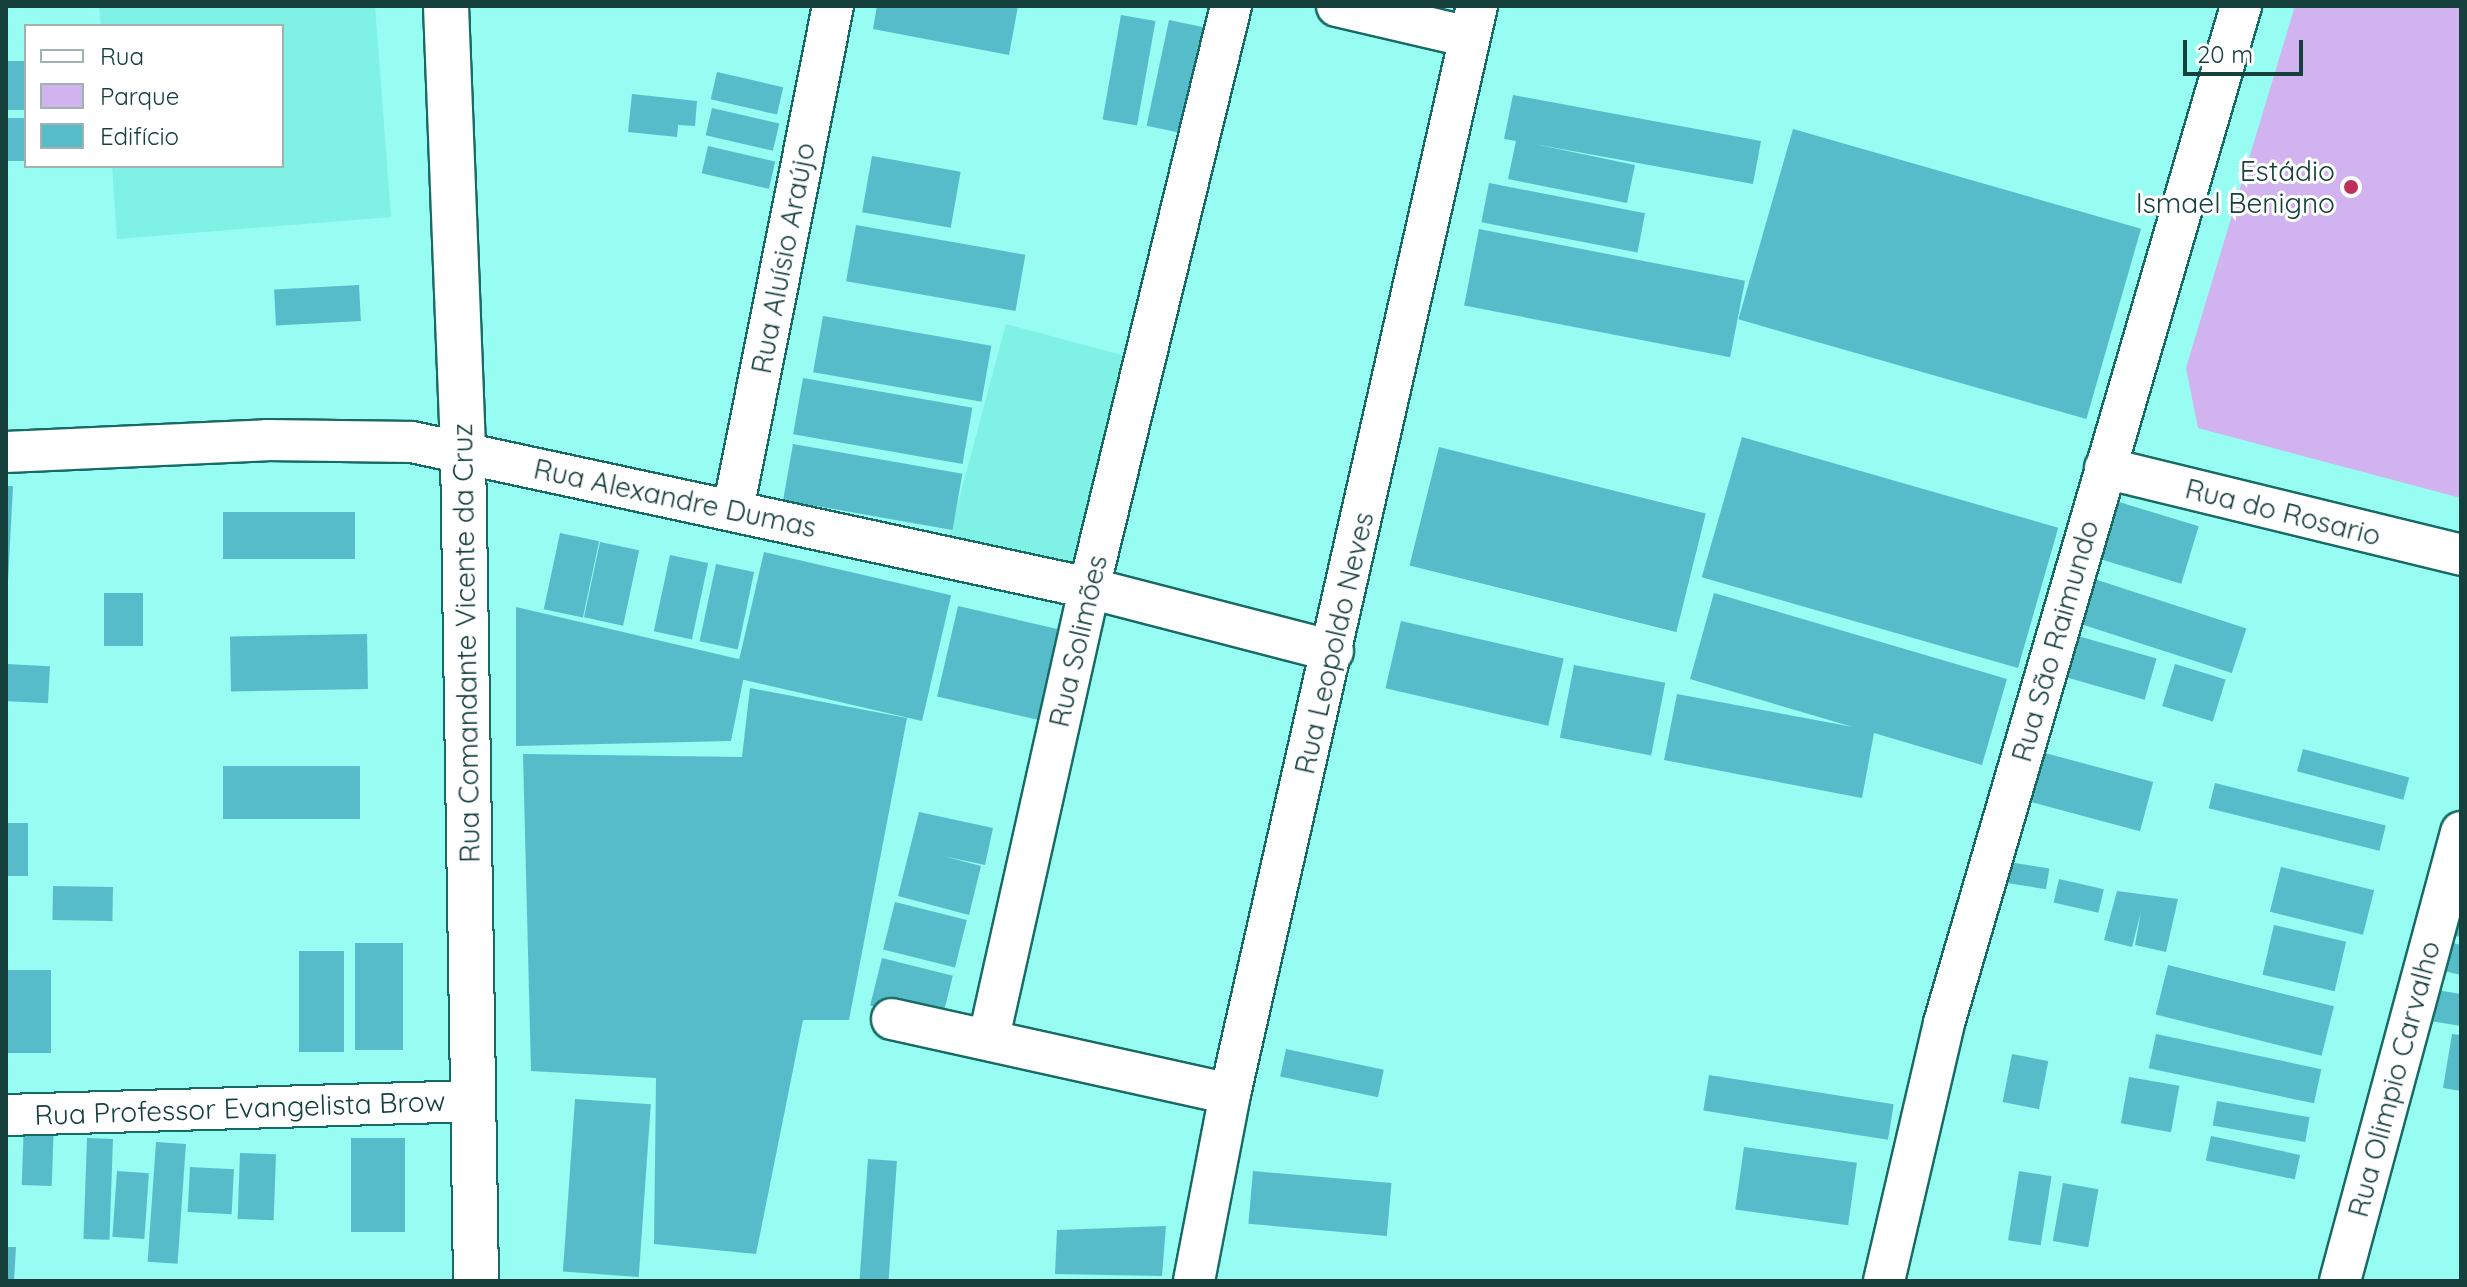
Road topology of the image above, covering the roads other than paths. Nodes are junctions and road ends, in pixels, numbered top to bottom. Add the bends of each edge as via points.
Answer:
1 (446, 6) edge
2 (833, 6) edge
3 (1231, 6) edge
4 (1337, 6) edge
5 (2241, 6) edge
6 (1473, 21) edge
7 (6, 452) edge
8 (463, 452) junction
9 (2105, 468) junction
10 (733, 510) junction
11 (2461, 555) edge
12 (1089, 588) junction
13 (1333, 651) junction
14 (2461, 832) edge
15 (892, 1019) dead end
16 (989, 1037) junction
17 (1230, 1094) junction
18 (473, 1101) junction
19 (6, 1115) edge
20 (476, 1281) edge
21 (1194, 1281) edge
22 (1884, 1281) edge
23 (2340, 1281) edge

1 - 8 street, Rua Comandante Vicente da Cruz
2 - 10 street, Rua Aluísio Araújo
3 - 12 street, Rua Solimões
4 - 6 street
5 - 9 street, Rua São Raimundo
6 - 13 street, Rua Leopoldo Neves
7 - 8 street, Rua Alexandre Dumas via 267,440 412,442
8 - 10 street, Rua Alexandre Dumas
8 - 18 street, Rua Comandante Vicente da Cruz
9 - 11 street, Rua do Rosario
9 - 22 street, Rua São Raimundo via 1944,1023
10 - 12 street, Rua Alexandre Dumas
12 - 13 street, Rua Alexandre Dumas
12 - 16 street, Rua Solimões
13 - 17 street, Rua Leopoldo Neves
14 - 23 street, Rua Olimpio Carvalho
15 - 16 street
16 - 17 street
17 - 21 street, Rua Leopoldo Neves
18 - 19 street, Rua Professor Evangelista Brow
18 - 20 street, Rua Comandante Vicente da Cruz

